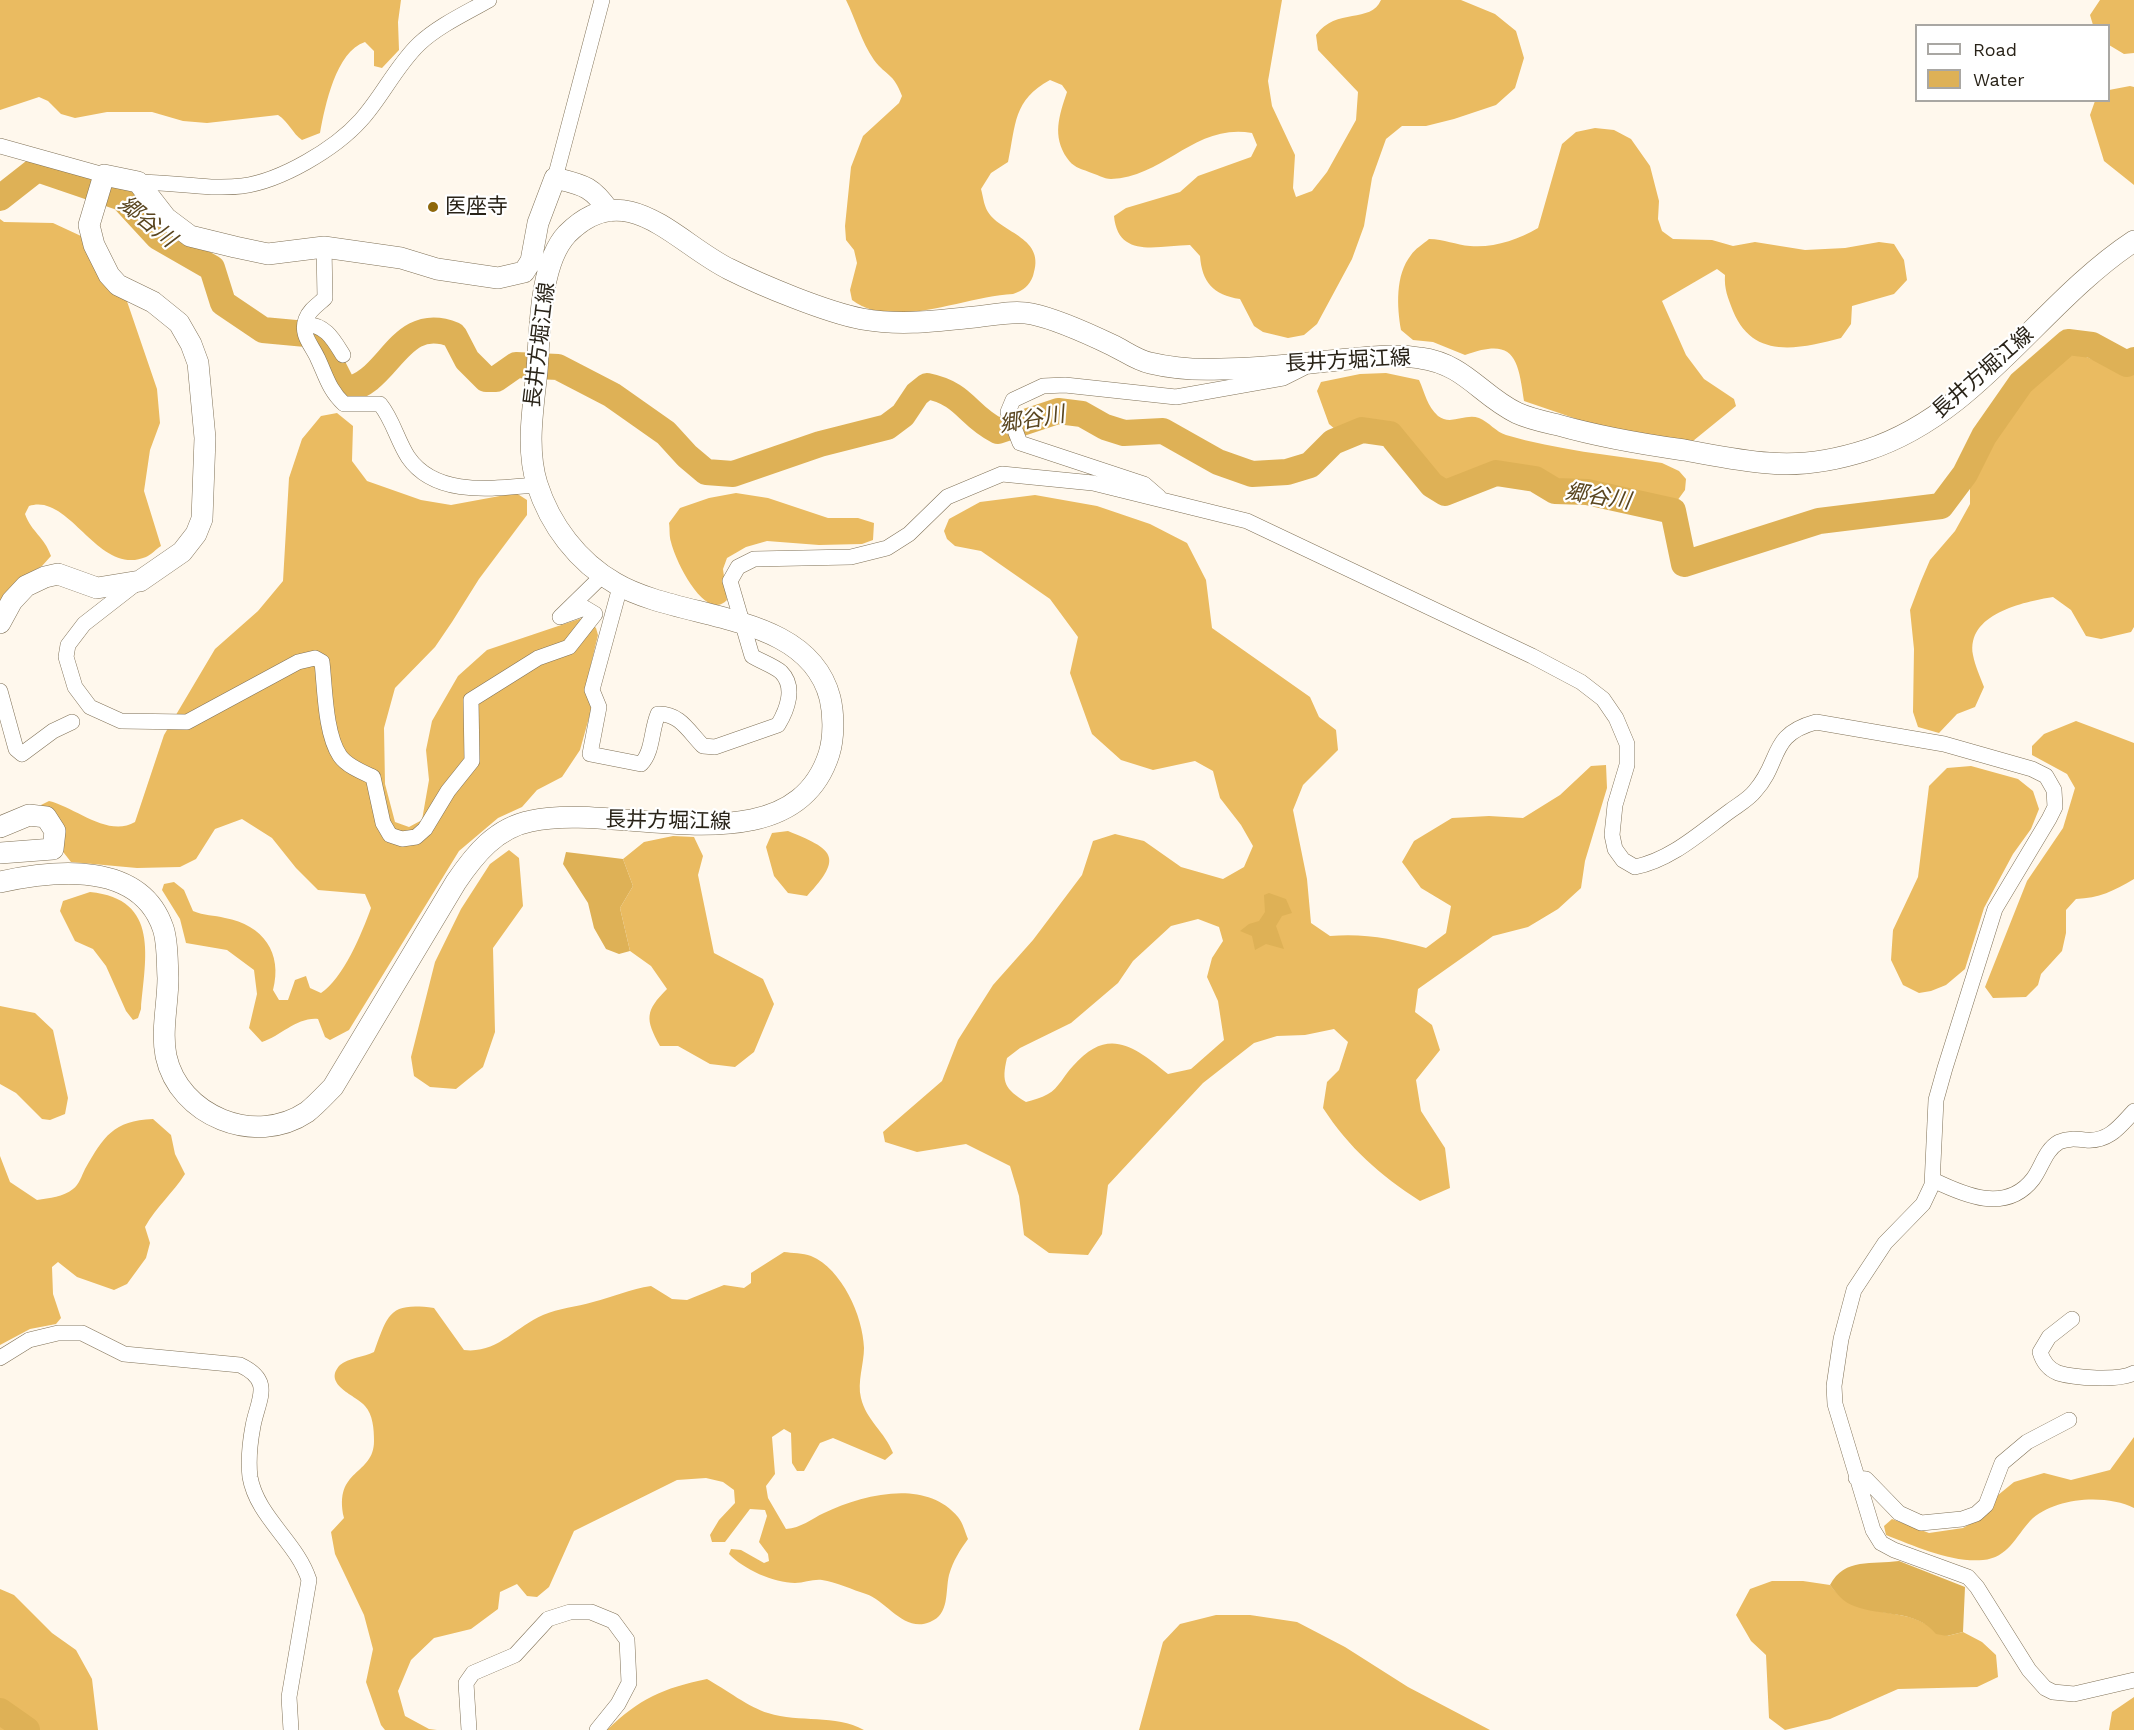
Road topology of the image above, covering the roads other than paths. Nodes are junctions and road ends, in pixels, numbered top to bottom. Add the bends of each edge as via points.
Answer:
1 (489, 0) edge
2 (602, 0) edge
3 (0, 146) edge
4 (555, 178) junction
5 (103, 179) junction
6 (138, 182) junction
7 (609, 211) junction
8 (2134, 241) edge
9 (324, 247) junction
10 (305, 324) junction
11 (343, 355) dead end
12 (1313, 362) junction
13 (537, 485) junction
14 (1161, 499) junction
15 (140, 581) junction
16 (612, 581) junction
17 (0, 623) edge
18 (743, 625) junction
19 (0, 691) edge
20 (72, 722) dead end
21 (0, 827) edge
22 (52, 849) junction
23 (0, 853) edge
24 (66, 872) junction
25 (0, 882) edge
26 (2134, 1111) edge
27 (1933, 1180) junction
28 (2072, 1319) dead end
29 (0, 1358) edge
30 (2134, 1373) edge
31 (2069, 1420) dead end
32 (1856, 1478) junction
33 (2134, 1680) edge
34 (291, 1730) edge
35 (469, 1730) edge
36 (597, 1730) edge

1 - 6 street via 419,44 361,120 333,145 305,162 245,186 214,188
2 - 4 street
3 - 5 street
4 - 7 main road via 585,185
4 - 9 main road, 長井方堀江線 via 538,223 531,261 524,272 512,277 437,269 401,258
5 - 6 main road
5 - 15 main road via 89,225 94,245 118,285 153,302 179,323 198,363 205,438 202,519 196,534 182,552
6 - 9 main road, 長井方堀江線 via 166,218 190,236 268,254
7 - 12 main road, 長井方堀江線 via 630,211 654,219 725,267 844,315 897,325 1027,312 1111,344 1144,363 1218,370
7 - 13 main road, 長井方堀江線 via 589,217 572,229 558,245 550,267 530,435
8 - 12 main road, 長井方堀江線 via 2091,275 1947,409 1907,434 1865,451 1820,462 1771,464 1605,438 1521,415 1492,398 1461,371 1428,358 1391,355
9 - 10 street via 325,298
10 - 11 street via 321,327 331,335
10 - 13 street via 307,343 318,357 334,395 344,404 381,404 409,457 422,472 463,488
12 - 14 street via 1283,378 1176,397 1065,385 1043,386 1013,399 1008,412 1020,443 1144,484
13 - 16 main road, 長井方堀江線 via 565,539
14 - 18 street via 1093,483 1002,474 947,498 888,548 851,557 754,559 738,567 730,581
14 - 27 street via 1247,521 1581,682 1616,718 1628,744 1612,835 1615,849 1635,867 1652,864 1678,848 1755,791 1784,737 1798,727 1816,722 1944,744 2046,776 2054,790 2055,807 1995,909 1936,1100
15 - 16 street via 84,624 68,645 66,657 75,687 90,707 121,721 187,722 298,662 315,658 322,662 327,709 340,757 372,777 383,823 390,835 402,838 416,837 425,829 472,760 471,700 538,658 569,647 595,614 585,608 560,617
15 - 17 main road via 97,588 58,574 45,577 26,586
16 - 18 main road, 長井方堀江線 via 651,600
16 - 18 street via 592,690 599,707 590,754 641,764 647,758 658,714 668,713 681,721 703,746 715,747 778,725 788,708 789,689 781,673 752,656
18 - 24 main road, 長井方堀江線 via 785,639 810,657 824,680 833,708 831,749 818,778 805,792 773,815 744,822 562,818 528,821 499,834 476,853 456,882 333,1087 306,1112 273,1126 238,1126 206,1114 181,1091 166,1055 168,979 164,928 147,899 116,879
19 - 20 street via 16,749 22,754
21 - 22 main road via 28,815 46,817 55,831
22 - 23 main road
22 - 24 main road
24 - 25 main road, 長井方堀江線
26 - 27 street via 2102,1140 2070,1138 2058,1143 2019,1192 2003,1198 1973,1197
27 - 32 street via 1923,1204 1885,1243 1854,1290 1841,1339 1835,1404
28 - 30 street via 2044,1345 2040,1353 2044,1363 2058,1373 2125,1378
29 - 34 street via 29,1340 82,1333 124,1354 240,1365 252,1371 262,1385 251,1446 250,1478 260,1501 304,1565 309,1580 289,1697
31 - 32 street via 2027,1443 2002,1463 1986,1505 1962,1520 1921,1523 1899,1513 1866,1479
32 - 33 street via 1881,1544 1968,1577 2045,1688 2074,1694
35 - 36 street via 466,1683 472,1673 515,1655 548,1618 591,1612 613,1621 627,1640 629,1683

